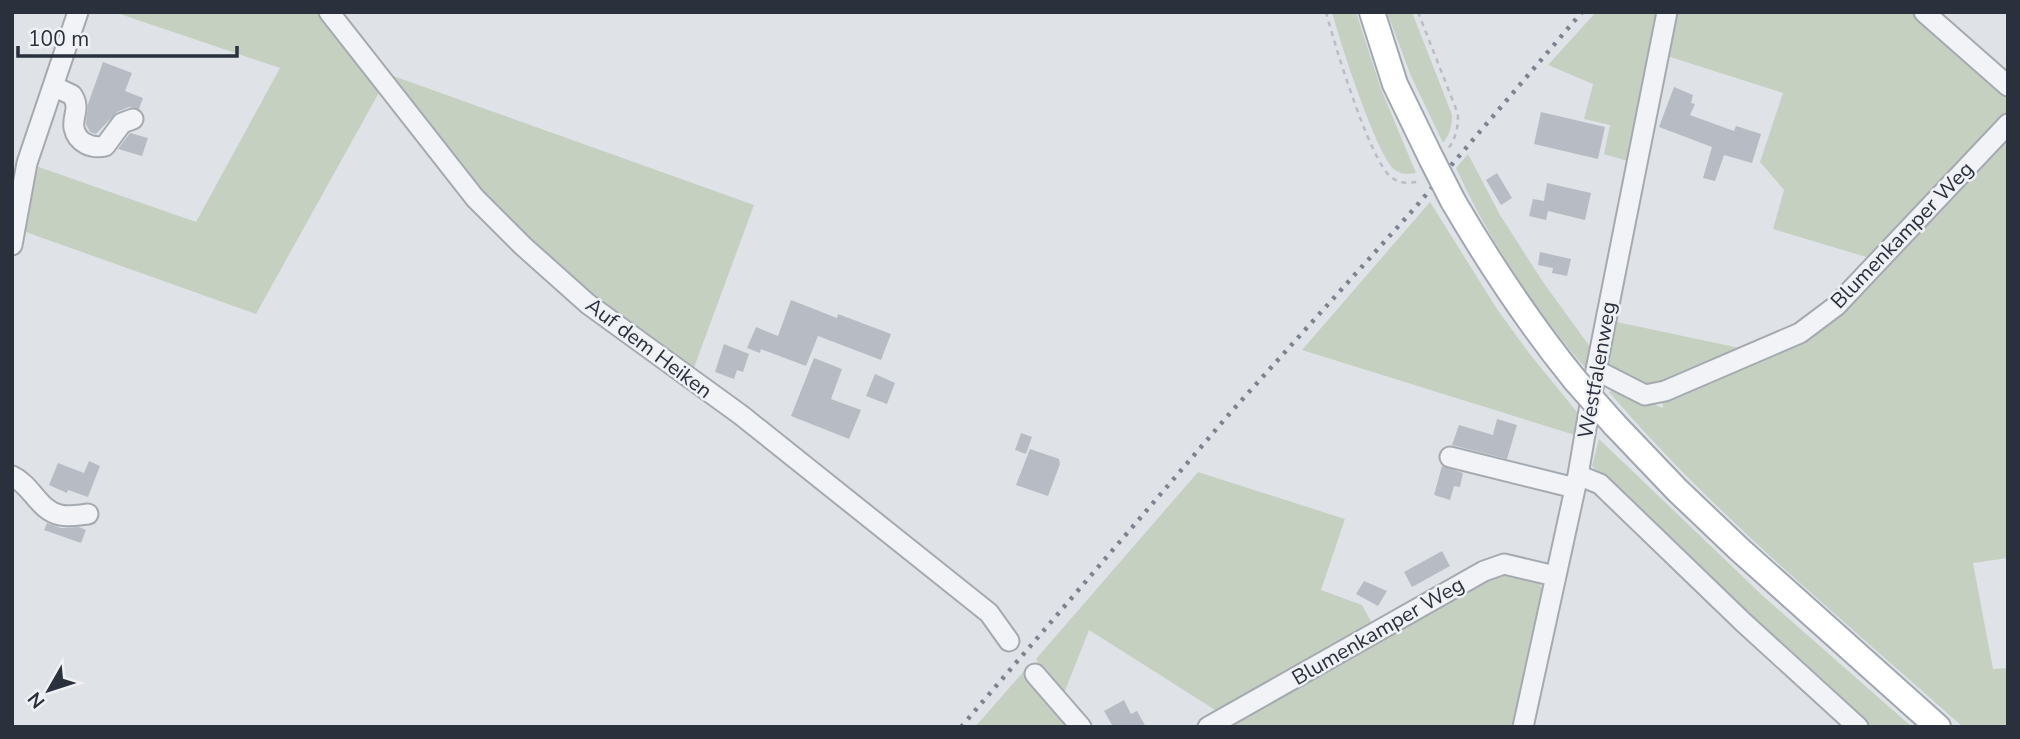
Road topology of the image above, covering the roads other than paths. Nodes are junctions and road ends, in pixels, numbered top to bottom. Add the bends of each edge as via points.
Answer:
1 (78, 12) edge
2 (329, 12) edge
3 (1372, 12) edge
4 (1667, 12) edge
5 (1924, 12) edge
6 (53, 86) junction
7 (2008, 86) edge
8 (134, 119) dead end
9 (2008, 124) edge
10 (12, 245) edge
11 (1586, 375) junction
12 (1450, 457) dead end
13 (12, 476) edge
14 (1577, 482) junction
15 (88, 514) dead end
16 (1555, 576) junction
17 (1009, 641) dead end
18 (1035, 674) dead end
19 (1081, 727) edge
20 (1208, 727) edge
21 (1523, 727) edge
22 (1858, 727) edge
23 (1938, 727) edge

1 - 6 street
2 - 17 street, Auf dem Heiken via 474,198 523,246 588,304 741,415 989,613
3 - 11 main road, bridge via 1395,84 1482,251 1513,299
4 - 11 street, Westfalenweg
5 - 7 street
6 - 8 street via 72,95 77,106 75,130 89,146 105,146 122,122
6 - 10 street via 27,163
9 - 11 street, Blumenkamper Weg via 1836,306 1800,333 1665,391 1645,395
11 - 14 street, Westfalenweg
11 - 23 main road, bridge via 1614,424 1677,490
12 - 14 street
13 - 15 street via 50,512
14 - 16 street, Westfalenweg
14 - 22 street via 1600,484
16 - 20 street, Blumenkamper Weg via 1504,564 1484,571
16 - 21 street, Westfalenweg
18 - 19 street

